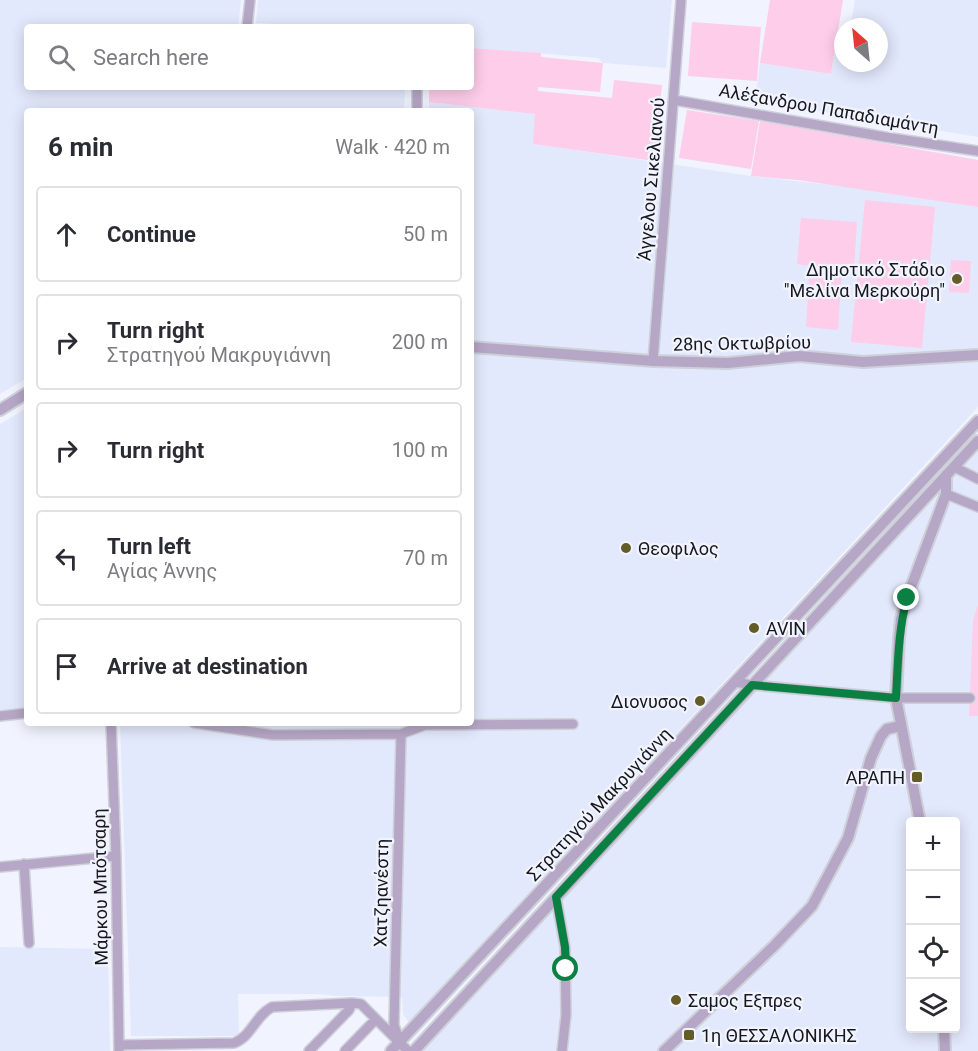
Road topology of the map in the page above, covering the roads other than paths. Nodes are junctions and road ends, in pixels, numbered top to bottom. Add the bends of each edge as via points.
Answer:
1 (250, 0) edge
2 (681, 0) edge
3 (247, 24) edge
4 (417, 90) edge
5 (674, 100) junction
6 (417, 108) edge
7 (978, 151) edge
8 (474, 347) edge
9 (978, 356) edge
10 (653, 361) junction
11 (24, 395) edge
12 (0, 410) edge
13 (978, 421) edge
14 (978, 441) edge
15 (936, 466) junction
16 (950, 471) junction
17 (978, 479) edge
18 (946, 494) junction
19 (978, 507) edge
20 (735, 682) junction
21 (752, 685) junction
22 (896, 698) junction
23 (970, 698) dead end
24 (24, 713) edge
25 (0, 716) edge
26 (474, 724) edge
27 (573, 724) dead end
28 (111, 726) edge
29 (212, 726) edge
30 (420, 726) edge
31 (901, 726) junction
32 (401, 734) junction
33 (919, 817) edge
34 (116, 856) junction
35 (24, 864) junction
36 (0, 867) edge
37 (556, 897) junction
38 (29, 943) dead end
39 (352, 1003) junction
40 (376, 1019) junction
41 (944, 1033) edge
42 (398, 1047) edge
43 (119, 1048) edge
44 (309, 1051) edge
45 (345, 1051) edge
46 (391, 1051) edge
47 (408, 1051) edge
48 (414, 1051) edge
49 (562, 1051) edge
50 (664, 1051) edge
51 (945, 1051) edge

1 - 3 street
2 - 5 street, Άγγελου Σικελιανού
4 - 6 street
5 - 7 street, Αλέξανδρου Παπαδιαμάντη
5 - 10 street, Άγγελου Σικελιανού
8 - 10 street, 28ης Οκτωβρίου
9 - 10 street, 28ης Οκτωβρίου via 862,362 799,356 728,363
11 - 12 street
13 - 15 street, Στρατηγού Μακρυγιάννη
14 - 16 street, Στρατηγού Μακρυγιάννη
15 - 16 street
15 - 20 street, Στρατηγού Μακρυγιάννη
16 - 17 street
16 - 18 street
16 - 21 street, Στρατηγού Μακρυγιάννη
18 - 19 street
18 - 22 street via 901,619
20 - 21 street
20 - 42 street, Στρατηγού Μακρυγιάννη
21 - 22 street
21 - 37 street, Στρατηγού Μακρυγιάννη
22 - 23 street
22 - 31 street
24 - 25 street
26 - 27 street
28 - 34 street, Μάρκου Μπότσαρη
29 - 32 street via 268,735
30 - 32 street
31 - 33 street
31 - 50 street via 887,729 881,736 848,838 812,906
32 - 42 street, Χατζηανέστη via 394,1025
34 - 35 street
34 - 43 street, Μάρκου Μπότσαρη
35 - 36 street
35 - 38 street
37 - 48 street, Στρατηγού Μακρυγιάννη
37 - 49 street via 565,947
39 - 40 street via 361,1004
39 - 43 street via 272,1006 242,1040 234,1042
39 - 44 street
40 - 42 street
40 - 45 street
41 - 51 street
42 - 46 street, Στρατηγού Μακρυγιάννη
42 - 47 street

